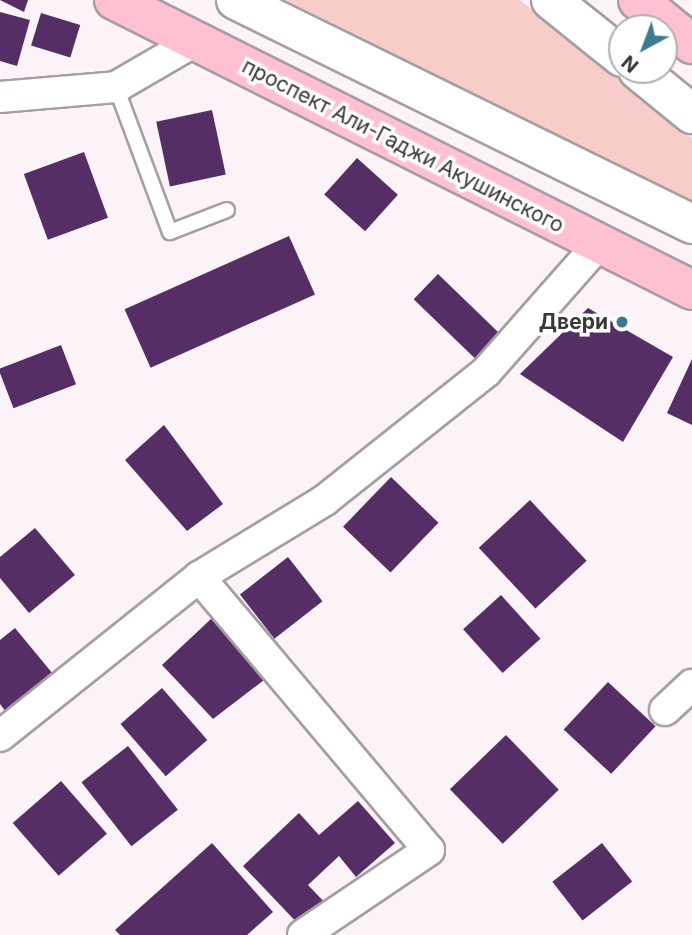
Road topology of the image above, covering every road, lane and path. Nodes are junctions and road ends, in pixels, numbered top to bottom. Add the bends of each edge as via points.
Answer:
1 (114, 0) edge
2 (236, 0) edge
3 (551, 0) edge
4 (638, 0) edge
5 (195, 41) junction
6 (692, 44) edge
7 (608, 46) edge
8 (655, 84) edge
9 (116, 87) junction
10 (0, 97) edge
11 (692, 114) edge
12 (227, 210) dead end
13 (692, 224) edge
14 (599, 244) junction
15 (692, 290) edge
16 (199, 577) junction
17 (692, 685) edge
18 (665, 710) dead end
19 (0, 736) edge
20 (303, 935) edge

1 - 5 highway, проспект Али-Гаджи Акушинского
2 - 13 main road
3 - 7 main road
4 - 6 highway
5 - 9 street
5 - 14 highway, проспект Али-Гаджи Акушинского
8 - 11 main road
9 - 10 street
9 - 12 lane via 170,232
14 - 15 highway, проспект Али-Гаджи Акушинского
14 - 16 street via 486,372 325,500
16 - 19 street
16 - 20 street via 429,850
17 - 18 street

